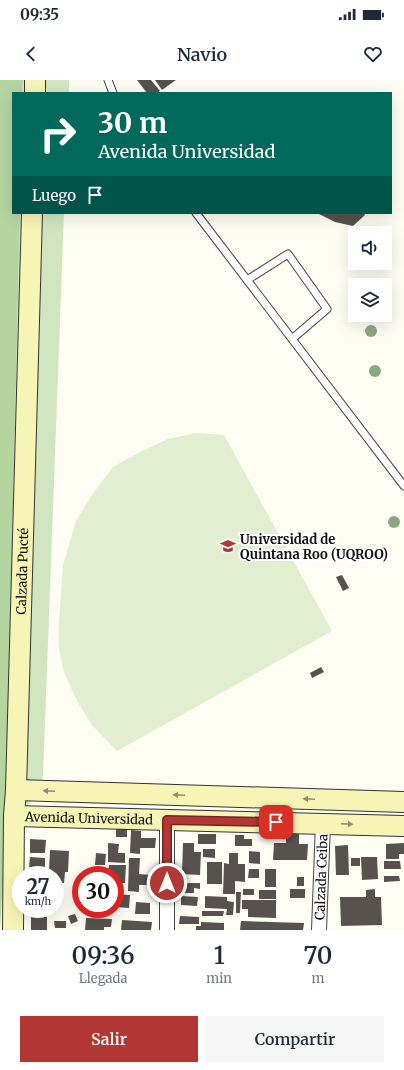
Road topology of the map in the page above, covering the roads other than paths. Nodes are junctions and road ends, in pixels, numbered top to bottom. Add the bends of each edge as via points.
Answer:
1 (36, 80) edge
2 (108, 80) edge
3 (35, 92) edge
4 (113, 92) edge
5 (32, 214) edge
6 (197, 214) edge
7 (247, 280) junction
8 (292, 339) junction
9 (404, 486) edge
10 (16, 790) junction
11 (404, 802) edge
12 (14, 816) junction
13 (167, 820) junction
14 (323, 823) junction
15 (404, 826) edge
16 (13, 930) edge
17 (166, 930) edge
18 (319, 930) edge

1 - 3 street
2 - 4 lane
5 - 10 street, Calzada Pucté
6 - 7 lane
7 - 8 lane
7 - 8 lane via 288,254 327,309
8 - 9 lane
11 -> 10 street, Avenida Universidad
10 - 12 street, Calzada Pucté
12 - 13 street, Avenida Universidad
12 - 16 street, Calzada Pucté
13 - 14 street, Avenida Universidad
13 - 17 street
14 -> 15 street, Avenida Universidad
14 - 18 street, Calzada Ceiba

